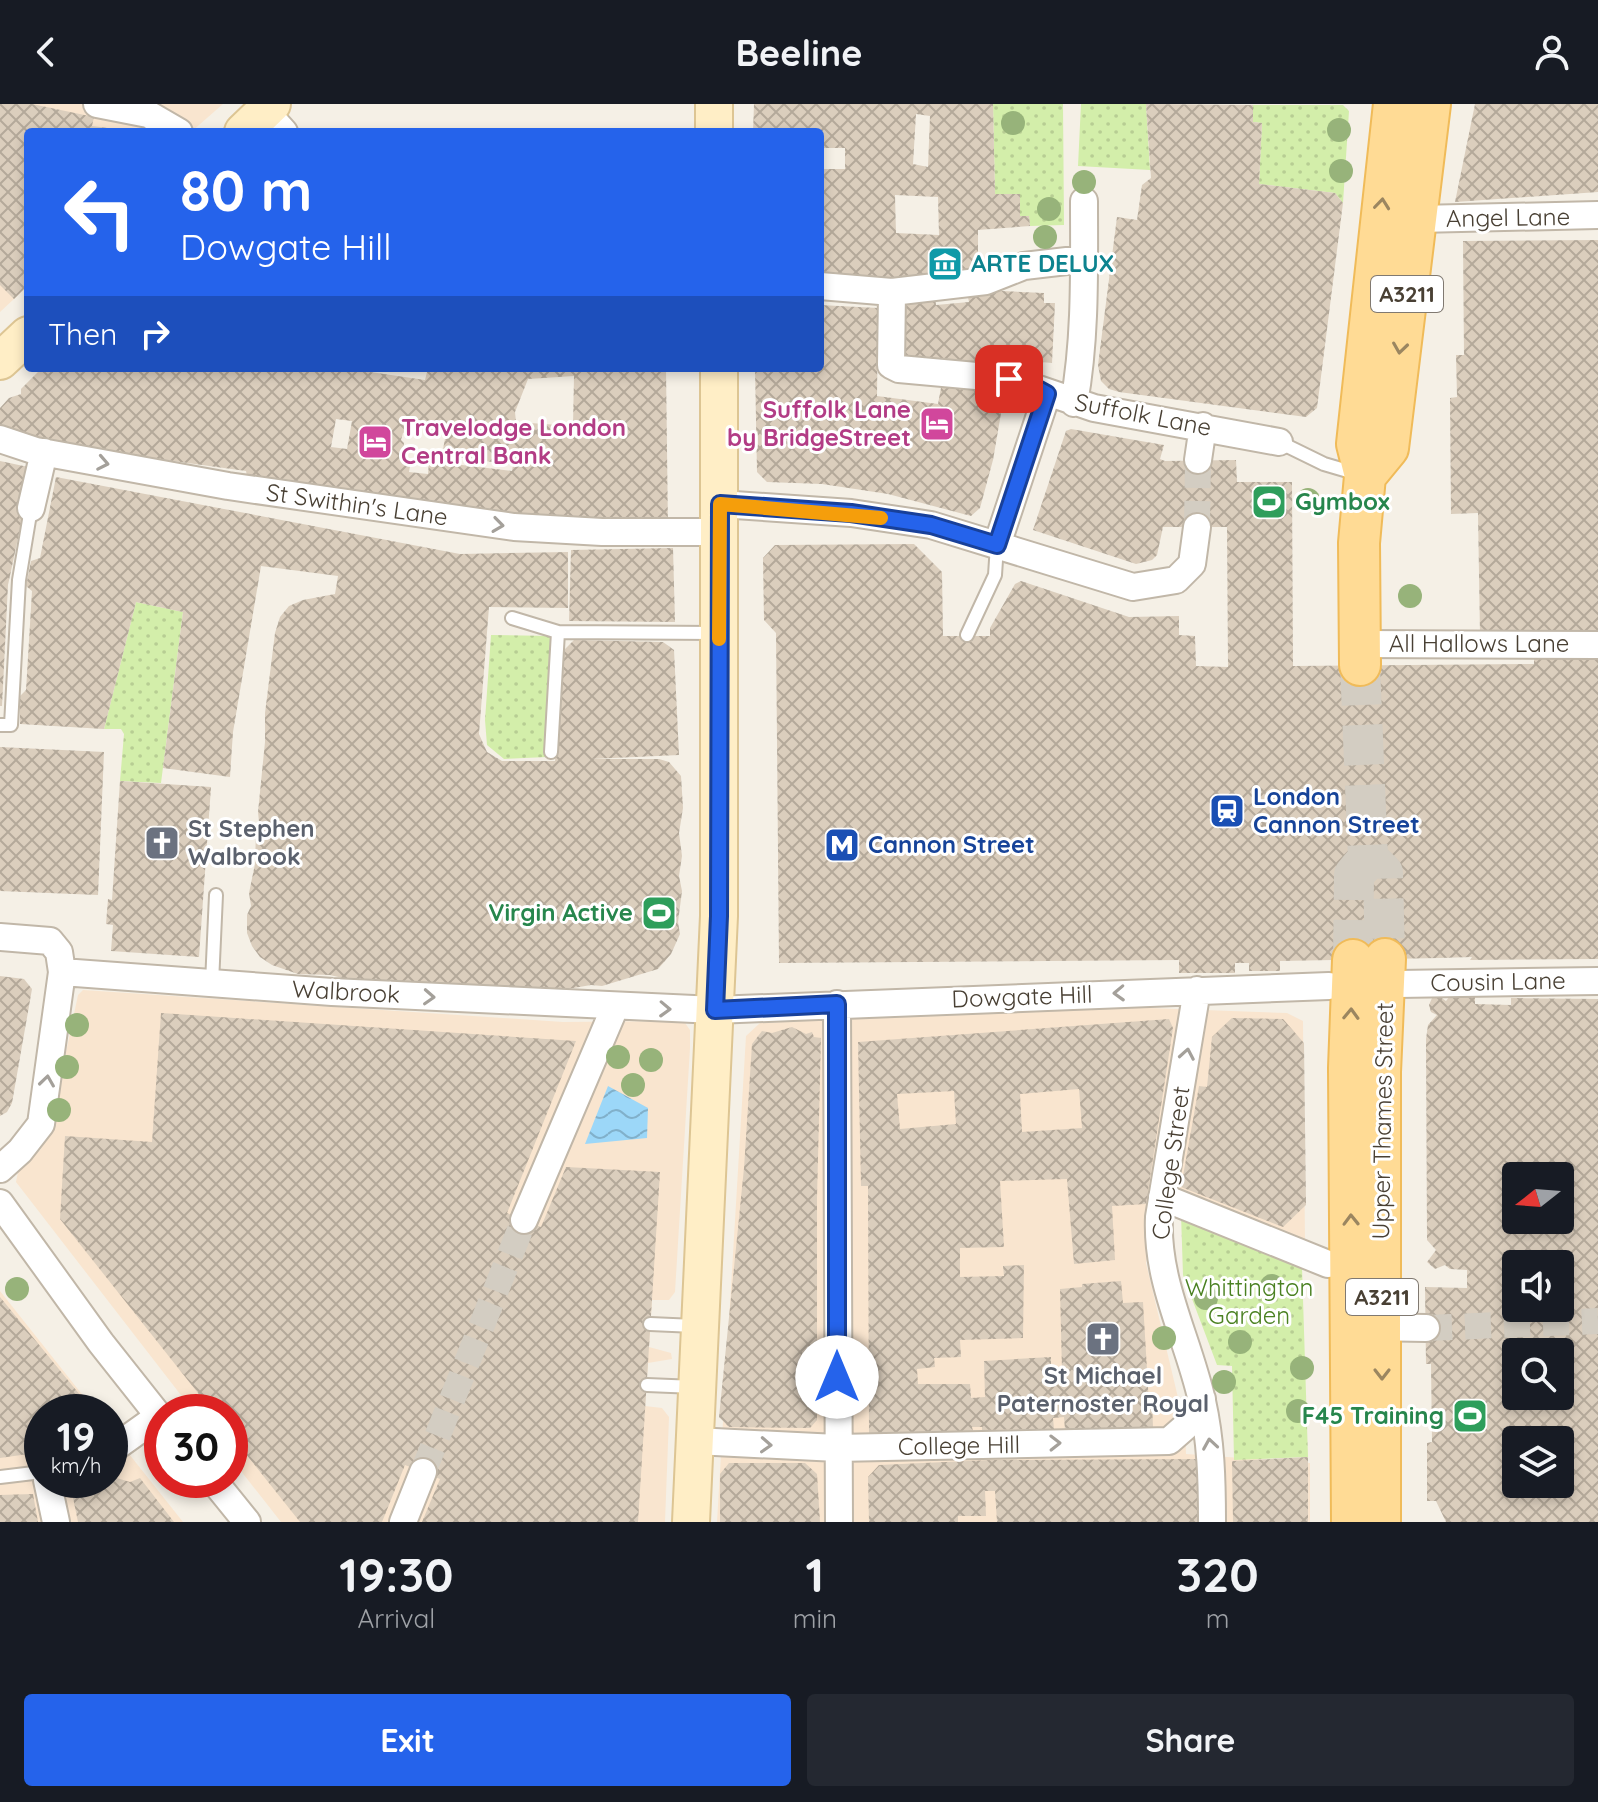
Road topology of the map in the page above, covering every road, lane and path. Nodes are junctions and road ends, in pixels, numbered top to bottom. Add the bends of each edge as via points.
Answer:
1 (97, 104) edge
2 (714, 104) edge
3 (1394, 104) edge
4 (1430, 104) edge
5 (172, 128) edge
6 (714, 128) edge
7 (1084, 201) dead end
8 (1598, 215) edge
9 (1418, 219) junction
10 (1084, 259) junction
11 (824, 286) edge
12 (892, 292) junction
13 (24, 339) edge
14 (0, 361) edge
15 (719, 372) edge
16 (1047, 394) junction
17 (1074, 403) junction
18 (1203, 426) junction
19 (0, 439) edge
20 (1279, 442) joint
21 (44, 452) junction
22 (1198, 460) tunnel mouth
23 (1365, 476) junction
24 (31, 508) joint
25 (720, 518) junction
26 (1197, 527) tunnel mouth
27 (997, 545) junction
28 (512, 618) dead end
29 (558, 632) junction
30 (719, 633) junction
31 (967, 635) dead end
32 (1598, 645) edge
33 (1360, 654) joint
34 (0, 725) edge
35 (551, 752) dead end
36 (216, 895) dead end
37 (0, 937) edge
38 (62, 972) junction
39 (1366, 972) junction
40 (1598, 981) edge
41 (211, 984) junction
42 (1197, 990) junction
43 (837, 1004) junction
44 (615, 1007) junction
45 (715, 1010) junction
46 (0, 1169) edge
47 (1162, 1197) junction
48 (0, 1203) edge
49 (524, 1220) tunnel mouth
50 (1328, 1264) dead end
51 (650, 1324) dead end
52 (701, 1326) junction
53 (1367, 1327) junction
54 (1426, 1328) tunnel mouth
55 (647, 1385) dead end
56 (698, 1387) junction
57 (144, 1398) edge
58 (1202, 1399) junction
59 (695, 1441) junction
60 (837, 1448) junction
61 (423, 1472) tunnel mouth
62 (24, 1474) edge
63 (0, 1477) edge
64 (51, 1498) edge
65 (228, 1498) edge
66 (56, 1522) edge
67 (247, 1522) edge
68 (403, 1522) edge
69 (691, 1522) edge
70 (839, 1522) edge
71 (1212, 1522) edge
72 (1352, 1522) edge
73 (1380, 1522) edge

1 - 5 street via 148,114
2 - 6 street
23 -> 3 main road, A3211 via 1357,444 1371,254
4 - 9 main road, A3211
7 - 10 street
8 - 9 street, Angel Lane
9 -> 23 main road, A3211 via 1388,448
10 - 12 street via 1024,266 986,281
10 - 17 street
11 - 12 street
12 - 16 street, Suffolk Lane via 891,365 1009,379
13 - 14 street
15 - 25 street
16 - 17 street, Suffolk Lane
16 - 27 street
17 - 18 street, Suffolk Lane
18 - 20 street, Suffolk Lane
18 - 22 street
19 - 21 street, St Swithin's Lane
20 - 23 lane, Suffolk Lane
21 - 24 street
21 -> 25 street, St Swithin's Lane via 228,486 514,527 602,532
23 - 33 main road, A3211 via 1359,543
24 - 34 lane via 19,580 11,725
25 - 27 street, St Swithin's Lane via 851,513 917,523
25 - 30 street
26 - 27 street, St Swithin's Lane via 1192,564 1176,580 1133,587
27 - 31 lane via 995,575
28 - 29 lane
29 - 30 lane
29 - 35 lane
30 - 45 street
32 - 33 street, All Hallows Lane
36 - 41 lane
37 - 38 street via 50,941 59,952
38 - 41 street, Walbrook
46 -> 38 street via 41,1124
39 - 40 street, Cousin Lane
39 - 42 street, Dowgate Hill
39 - 53 main road, Upper Thames Street / A3211 via 1380,1072
41 -> 44 street, Walbrook
42 -> 43 street, Dowgate Hill
47 -> 42 street, College Street
43 - 45 street, Dowgate Hill
43 - 60 street
44 -> 45 street, Walbrook
44 - 49 street
45 - 52 street
47 - 50 street
47 - 58 street, College Street via 1160,1266
48 - 57 street
51 - 52 lane
52 - 56 street
53 - 54 street
53 - 72 main road, Upper Thames Street / A3211
53 -> 73 main road, Upper Thames Street / A3211
55 - 56 lane
56 - 59 street
60 -> 58 street, College Hill via 1169,1441
71 -> 58 street, College Street via 1212,1452
59 -> 60 street, College Hill
59 - 69 street
60 - 70 street
61 - 68 street
62 - 63 lane
64 - 66 street
65 - 67 street

